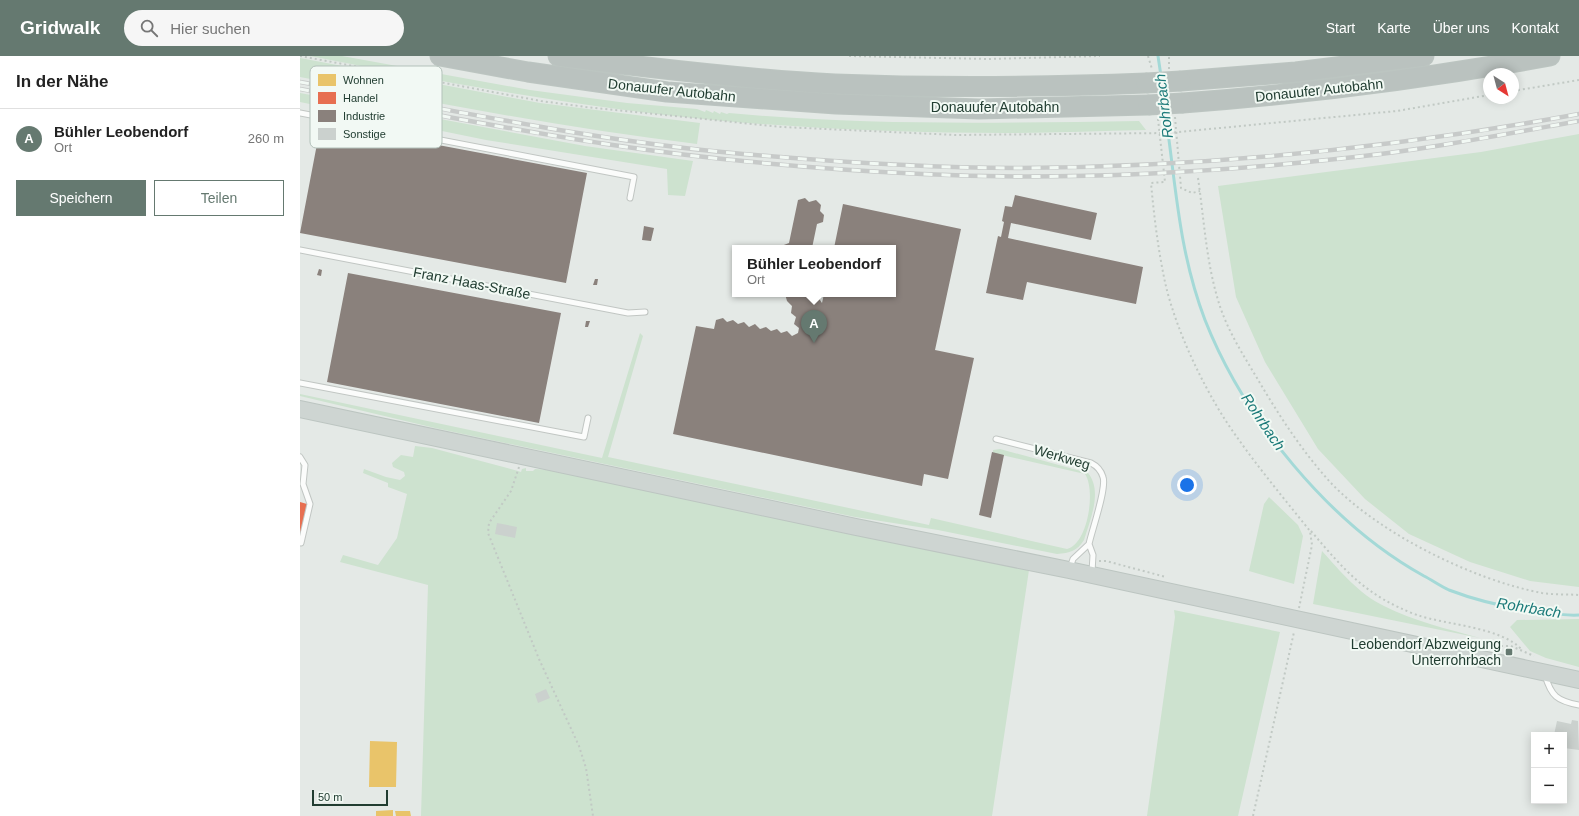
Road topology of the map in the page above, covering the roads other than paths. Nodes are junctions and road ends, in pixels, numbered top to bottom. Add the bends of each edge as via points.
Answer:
1 (440, 56) edge
2 (558, 56) edge
3 (1424, 56) edge
4 (1550, 56) edge
5 (300, 113) edge
6 (310, 115) edge
7 (442, 140) edge
8 (630, 198) dead end
9 (300, 250) edge
10 (645, 312) dead end
11 (300, 383) edge
12 (300, 409) edge
13 (588, 418) dead end
14 (996, 439) dead end
15 (300, 457) edge
16 (301, 543) dead end
17 (1089, 544) junction
18 (1069, 570) junction
19 (1091, 574) junction
20 (1538, 671) junction
21 (1579, 680) edge
22 (1579, 705) edge

1 - 4 highway, Donauufer Autobahn, bridge via 528,72 667,92 829,104 979,109 1148,105 1252,98 1392,82
2 - 3 highway, Donauufer Autobahn, bridge via 670,70 834,84 986,87 1181,81 1296,72
5 - 6 lane
7 - 8 lane via 634,177
9 - 10 lane, Franz Haas-Straße via 628,313
11 - 13 lane via 584,437
12 - 18 main road
14 - 17 lane, Werkweg via 1091,463 1100,470 1104,482
15 - 16 lane via 305,465 303,484 310,504
17 - 18 lane via 1073,559
17 - 19 lane via 1093,555
18 - 19 main road
19 - 20 main road
20 - 21 main road
20 - 22 lane via 1554,695 1563,701

